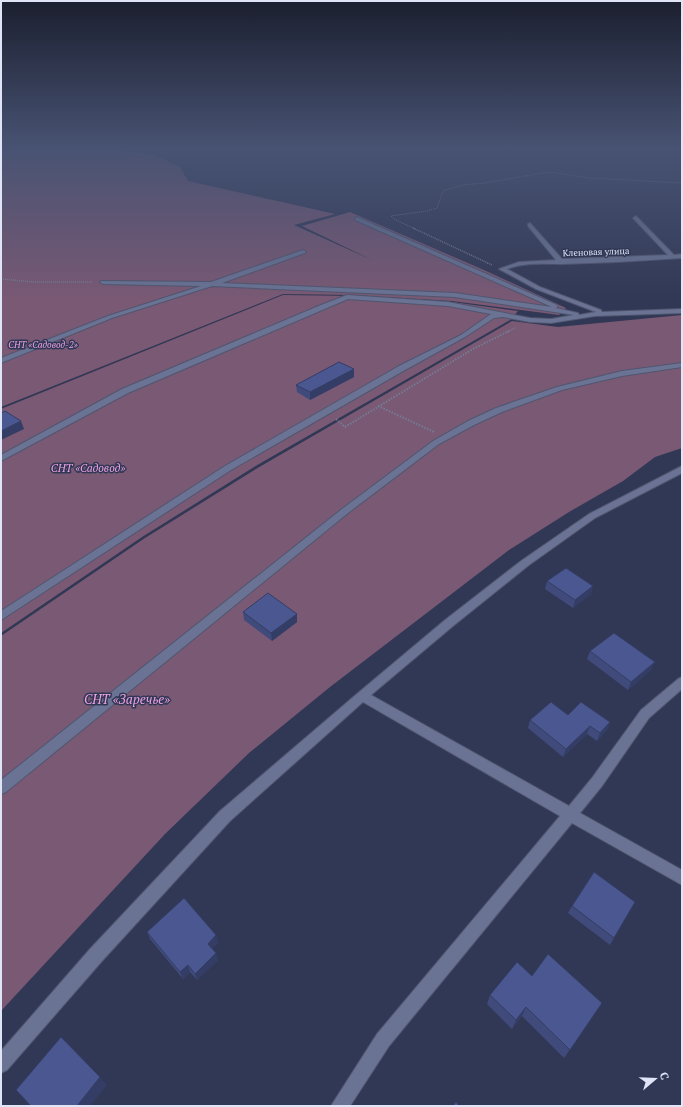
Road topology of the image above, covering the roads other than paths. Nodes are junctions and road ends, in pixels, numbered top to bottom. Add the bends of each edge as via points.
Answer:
1 (636, 218) dead end
2 (358, 219) dead end
3 (530, 225) dead end
4 (303, 252) dead end
5 (682, 256) edge
6 (673, 257) junction
7 (561, 262) junction
8 (103, 282) road end
9 (212, 284) junction
10 (559, 310) junction
11 (682, 311) edge
12 (608, 313) junction
13 (580, 315) junction
14 (509, 316) junction
15 (1, 361) edge
16 (682, 365) edge
17 (1, 458) edge
18 (682, 469) edge
19 (1, 616) edge
20 (682, 682) edge
21 (362, 696) junction
22 (1, 788) edge
23 (569, 815) junction
24 (682, 878) edge
25 (1, 1064) edge
26 (340, 1106) edge

1 - 6 street
2 - 10 street via 556,306
3 - 7 street
4 - 9 street
5 - 6 street, Кленовая улица
6 - 7 street, Кленовая улица
7 - 12 street, Кленовая улица via 512,264 502,269 538,288
8 - 9 street
9 - 10 street via 455,295
9 - 15 street via 110,317
10 - 13 street
11 - 12 street
12 - 13 street
13 - 14 street via 551,321
14 - 17 street via 448,304 347,297 125,391
14 - 19 street via 492,316 463,336 382,379 228,468
16 - 22 street via 616,375 529,399 472,422 445,437 346,510
18 - 21 street via 592,516 525,563
20 - 23 street via 645,714 598,782
21 - 23 street
21 - 25 street via 225,816 96,955
23 - 24 street
23 - 26 street via 383,1040

